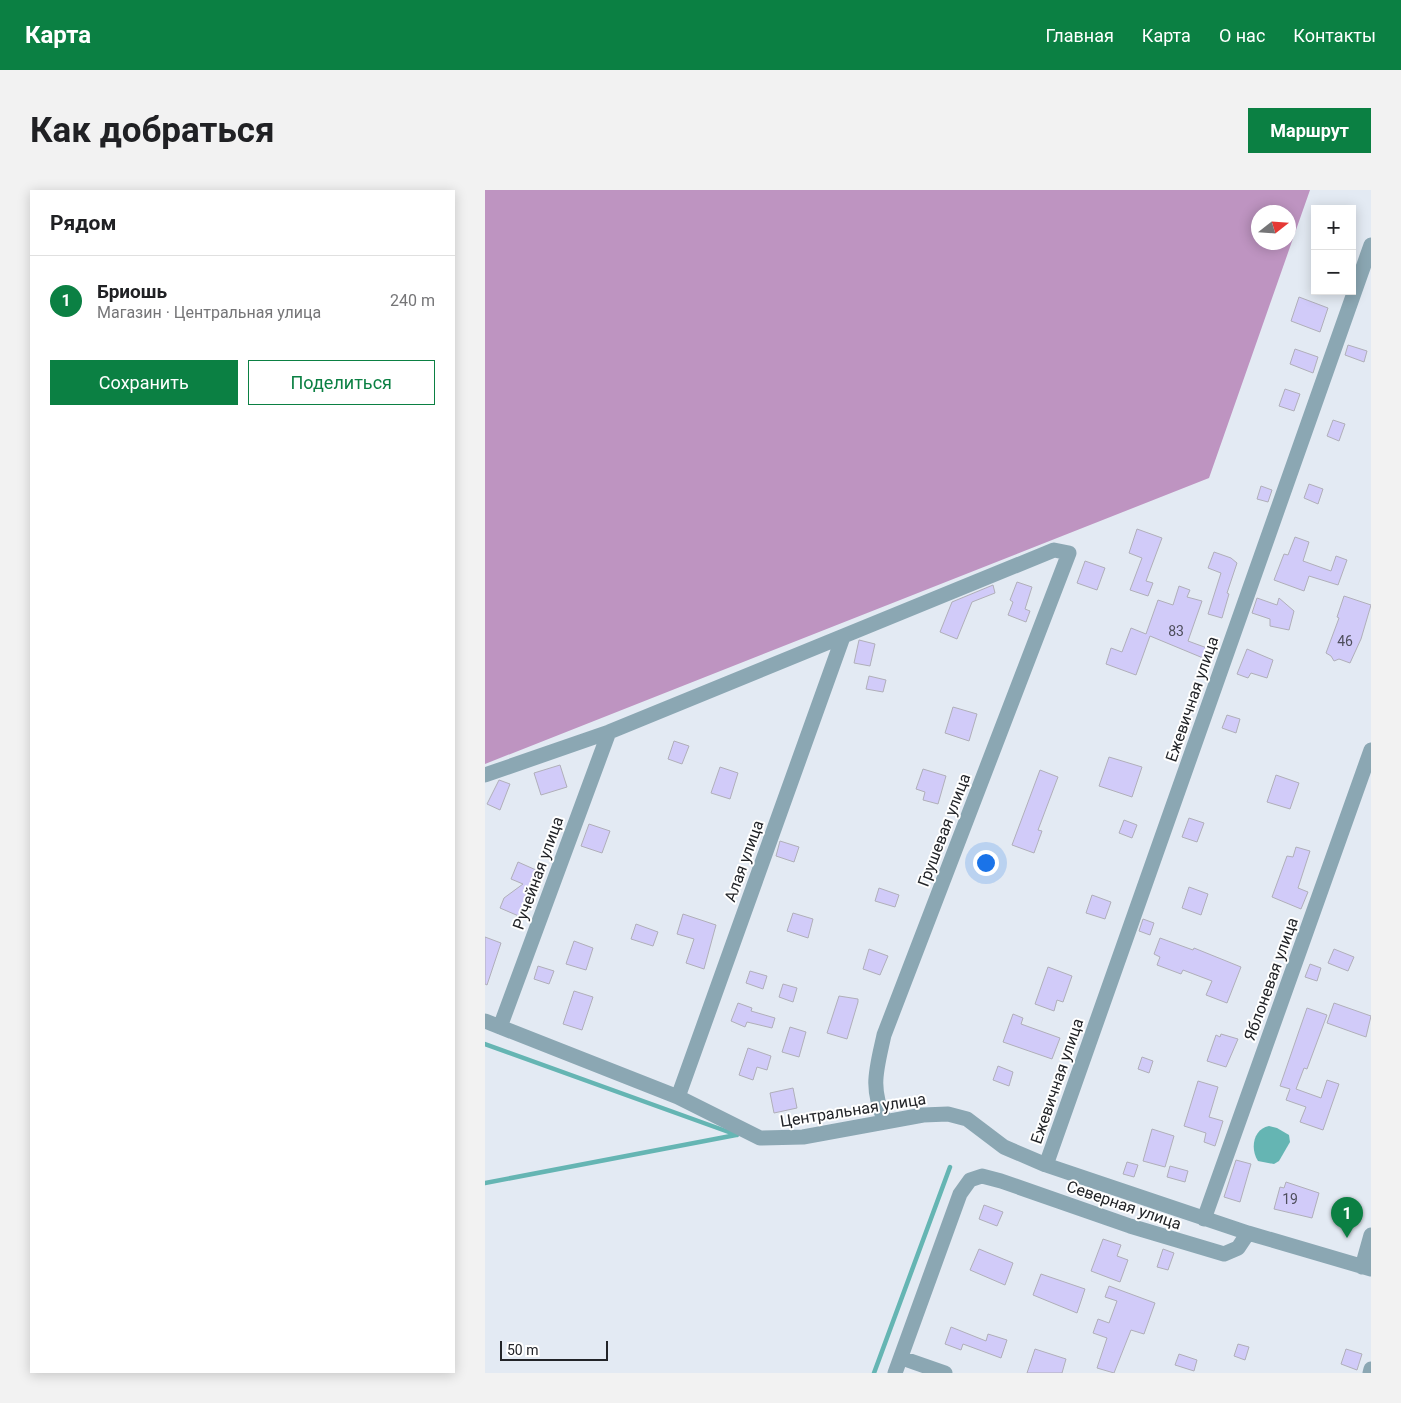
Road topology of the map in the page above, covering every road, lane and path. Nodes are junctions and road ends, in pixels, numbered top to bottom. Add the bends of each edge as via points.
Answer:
1 (1371, 244) edge
2 (843, 637) junction
3 (609, 732) junction
4 (1371, 750) edge
5 (485, 775) edge
6 (485, 1021) edge
7 (501, 1026) junction
8 (678, 1097) junction
9 (885, 1122) junction
10 (1046, 1165) junction
11 (1204, 1218) junction
12 (1248, 1234) junction
13 (1371, 1234) edge
14 (1366, 1268) edge
15 (902, 1358) junction
16 (1371, 1369) edge
17 (895, 1373) edge
18 (945, 1373) edge
19 (1370, 1373) edge

1 - 10 street, Ежевичная улица
2 - 3 street
2 - 8 street, Алая улица
2 - 9 street, Грушевая улица via 1054,550 1069,553 883,1035 874,1084
3 - 5 street
3 - 7 street, Ручейная улица
4 - 11 street, Яблоневая улица
6 - 7 street, Центральная улица
7 - 8 street, Центральная улица
8 - 9 street, Центральная улица via 759,1138 803,1137
9 - 10 street, Центральная улица via 948,1114 967,1119 1004,1147
10 - 11 street, Центральная улица
11 - 12 street, Центральная улица
12 - 14 street, Центральная улица
12 - 15 street, Северная улица via 1239,1248 1224,1254 1207,1251 982,1176 969,1180 961,1194
13 - 14 street
15 - 17 street
15 - 18 street
16 - 19 street

